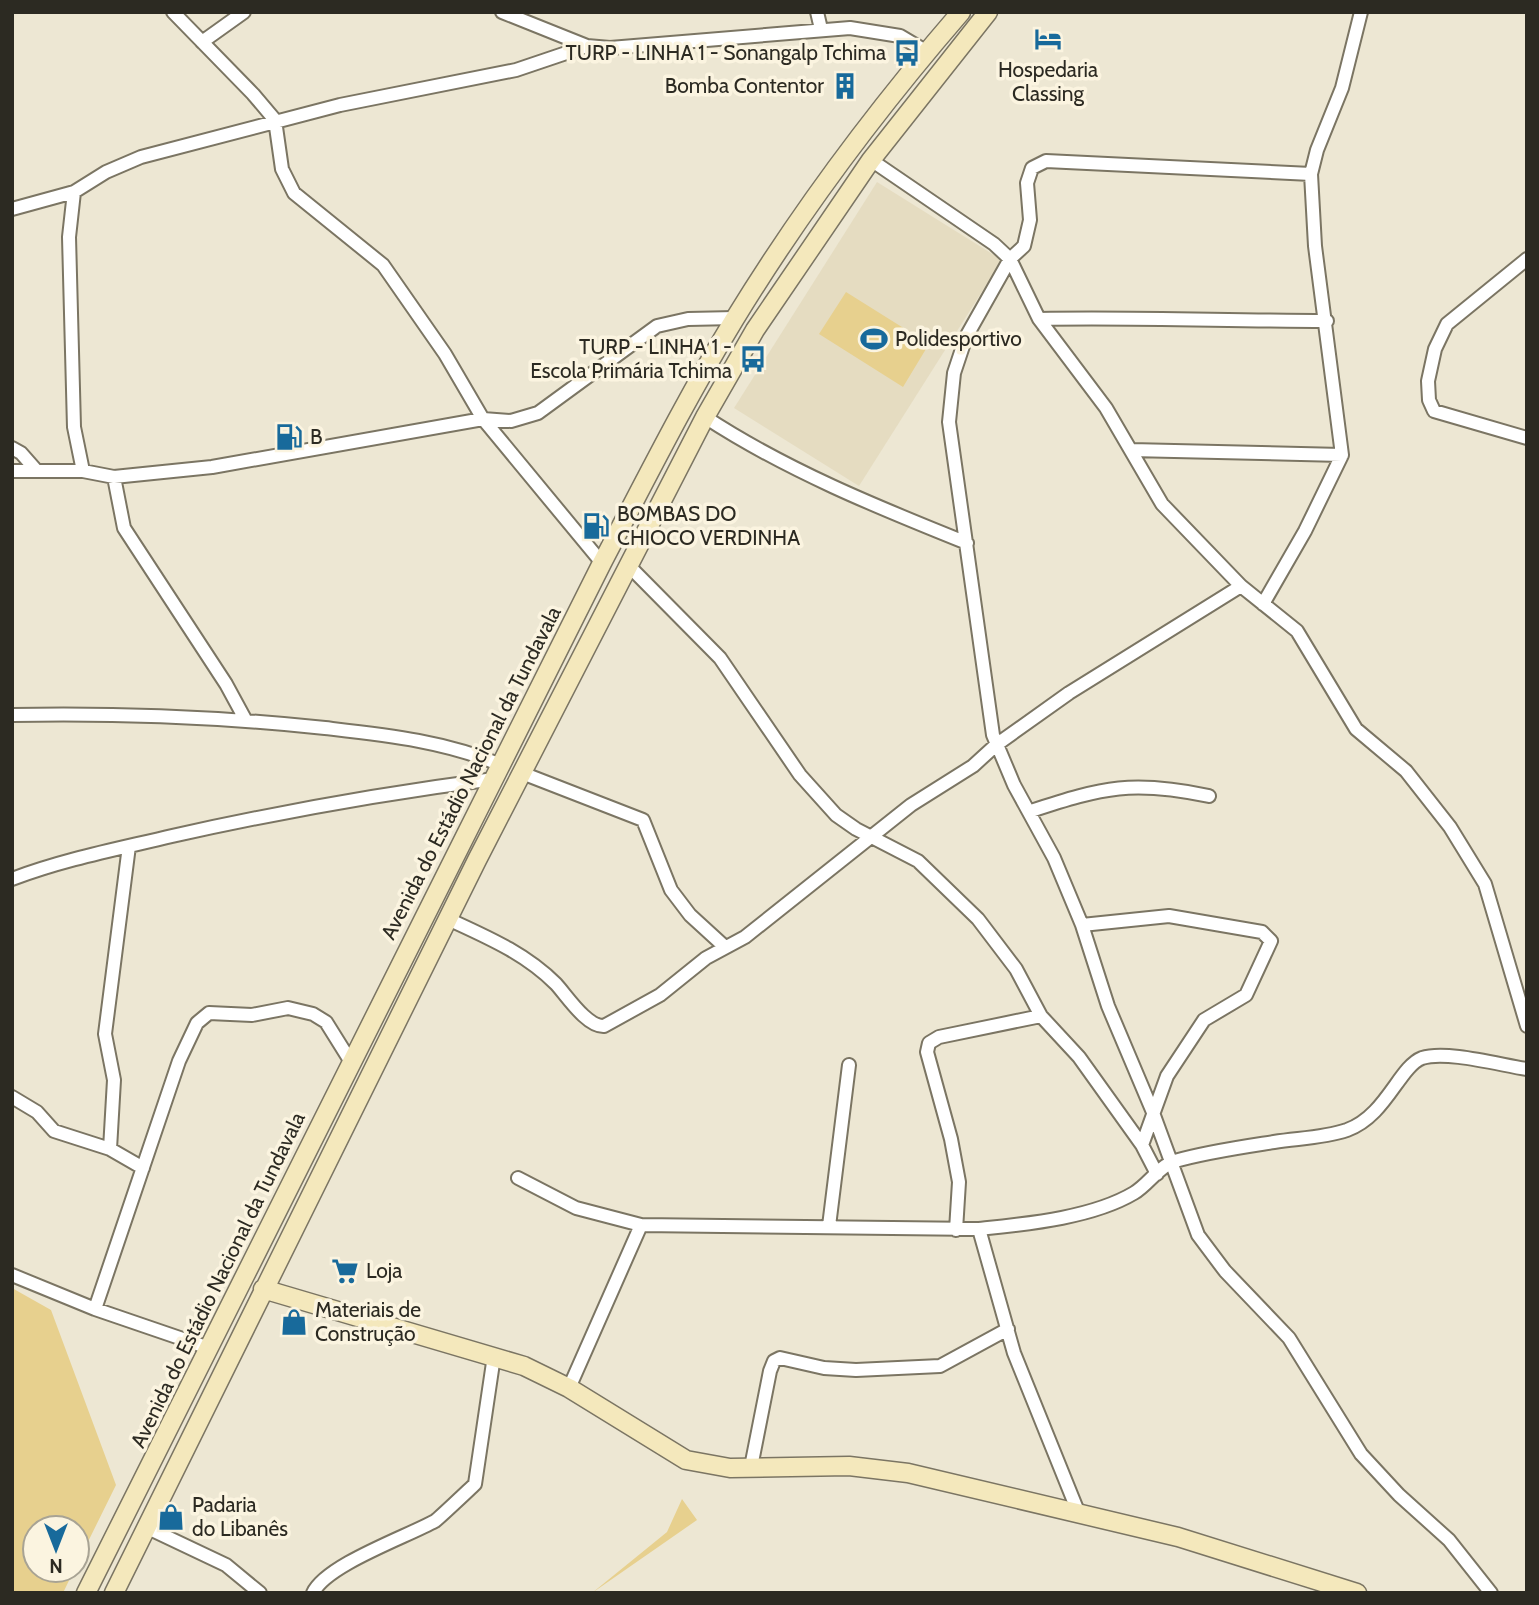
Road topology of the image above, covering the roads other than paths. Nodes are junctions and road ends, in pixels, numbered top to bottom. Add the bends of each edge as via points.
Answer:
1 (173, 12) edge
2 (244, 12) edge
3 (502, 12) edge
4 (817, 12) edge
5 (961, 12) edge
6 (988, 12) edge
7 (1362, 12) edge
8 (821, 29) junction
9 (202, 42) junction
10 (587, 46) junction
11 (927, 52) junction
12 (275, 120) junction
13 (871, 160) junction
14 (1311, 174) junction
15 (74, 192) junction
16 (12, 209) edge
17 (1527, 258) edge
18 (1010, 259) junction
19 (735, 318) junction
20 (1039, 319) junction
21 (1327, 321) junction
22 (705, 417) junction
23 (483, 419) junction
24 (1527, 438) edge
25 (12, 448) edge
26 (1131, 450) junction
27 (1342, 455) junction
28 (36, 470) junction
29 (12, 471) edge
30 (83, 471) junction
31 (114, 477) junction
32 (967, 543) junction
33 (602, 562) junction
34 (628, 565) junction
35 (1241, 586) junction
36 (1264, 604) junction
37 (12, 715) edge
38 (245, 719) junction
39 (996, 745) junction
40 (498, 772) junction
41 (522, 773) junction
42 (1209, 796) dead end
43 (1031, 811) junction
44 (871, 836) junction
45 (128, 846) junction
46 (12, 879) edge
47 (448, 919) junction
48 (1082, 925) junction
49 (725, 947) junction
50 (1041, 1016) junction
51 (1527, 1026) edge
52 (351, 1062) junction
53 (849, 1065) dead end
54 (1527, 1069) edge
55 (12, 1097) edge
56 (1152, 1110) junction
57 (1142, 1145) junction
58 (110, 1149) junction
59 (1173, 1162) junction
60 (143, 1168) junction
61 (1157, 1174) junction
62 (519, 1178) dead end
63 (642, 1225) junction
64 (829, 1226) junction
65 (979, 1229) junction
66 (956, 1230) junction
67 (12, 1275) edge
68 (263, 1289) junction
69 (95, 1309) junction
70 (1008, 1329) junction
71 (209, 1348) junction
72 (494, 1356) junction
73 (569, 1388) junction
74 (751, 1467) junction
75 (1079, 1514) junction
76 (148, 1528) junction
77 (311, 1591) edge
78 (86, 1593) edge
79 (114, 1593) edge
80 (260, 1593) edge
81 (1357, 1593) edge
82 (1490, 1593) edge

1 - 9 street
2 - 9 street
3 - 10 street
4 - 8 street
5 - 11 street, Avenida do Estádio Nacional da Tundavala
6 - 13 street
7 - 14 street via 1342,88
8 - 10 street via 610,48
8 - 11 street via 877,30 900,36
9 - 12 street
10 - 12 street via 516,70
11 - 19 street, Avenida do Estádio Nacional da Tundavala via 836,172
12 - 15 street via 141,157
12 - 23 street via 282,169 294,193 383,265 445,354
13 - 18 street
13 - 22 street via 755,330
14 - 18 street via 1046,161 1032,168 1024,246
14 - 21 street via 1315,246
15 - 16 street
15 - 30 street via 69,237 74,427
17 - 24 street via 1447,324 1428,381 1434,411
18 - 20 street
18 - 32 street via 966,337 954,373 949,422
19 - 23 street via 688,319 657,326 538,412 511,421
19 - 33 street, Avenida do Estádio Nacional da Tundavala
20 - 21 street via 1146,316
20 - 26 street via 1106,408
21 - 27 street
22 - 32 street via 747,444 862,501
22 - 34 street
23 - 31 street via 212,467
23 - 33 street
25 - 28 street
26 - 27 street
26 - 35 street via 1162,504
27 - 36 street
28 - 29 street
28 - 30 street
30 - 31 street
31 - 38 street via 124,528
32 - 39 street
33 - 40 street, Avenida do Estádio Nacional da Tundavala
34 - 41 street
34 - 44 street via 720,658 800,775 836,815
35 - 36 street
35 - 39 street via 1080,686
36 - 51 street via 1297,631 1356,729 1406,771 1450,827 1485,884
37 - 38 street via 107,713
38 - 40 street via 426,741 466,750
39 - 43 street
39 - 44 street
40 - 45 street
40 - 52 street, Avenida do Estádio Nacional da Tundavala
41 - 47 street
41 - 49 street via 643,820 671,890
42 - 43 street via 1124,786
43 - 48 street
44 - 49 street via 745,937
44 - 50 street via 918,861 978,919 1016,969
45 - 46 street via 59,861
45 - 58 street via 104,1034 114,1080
47 - 49 street via 523,956 599,1026 660,995
47 - 68 street
48 - 56 street via 1108,1006
48 - 56 street via 1169,916 1262,932 1271,941 1247,995 1204,1020 1167,1076
50 - 57 street via 1079,1057
50 - 66 street via 929,1043 927,1052 958,1182
52 - 60 street via 326,1022 313,1014 288,1008 253,1015 209,1013 197,1023 179,1061
52 - 71 street, Avenida do Estádio Nacional da Tundavala
53 - 64 street
54 - 59 street via 1441,1056 1423,1058 1410,1064 1382,1107 1351,1128 1320,1138
55 - 58 street via 37,1112 54,1131
56 - 57 street
56 - 59 street
57 - 61 street
58 - 60 street
59 - 61 street
59 - 82 street via 1198,1235 1211,1253 1289,1338 1361,1454 1449,1540
60 - 69 street
61 - 65 street via 1134,1193 1110,1204
62 - 63 street via 576,1208
63 - 64 street
63 - 73 street
64 - 66 street
65 - 66 street
65 - 70 street
67 - 69 street
68 - 72 street
68 - 76 street
69 - 71 street
70 - 74 street via 940,1366 856,1370 780,1357 770,1371
70 - 75 street
71 - 78 street, Avenida do Estádio Nacional da Tundavala
72 - 73 street
72 - 77 street via 475,1484 437,1520 331,1571
73 - 74 street via 687,1460
74 - 75 street via 849,1466 908,1473
75 - 81 street via 1178,1537
76 - 79 street
76 - 80 street via 226,1565

